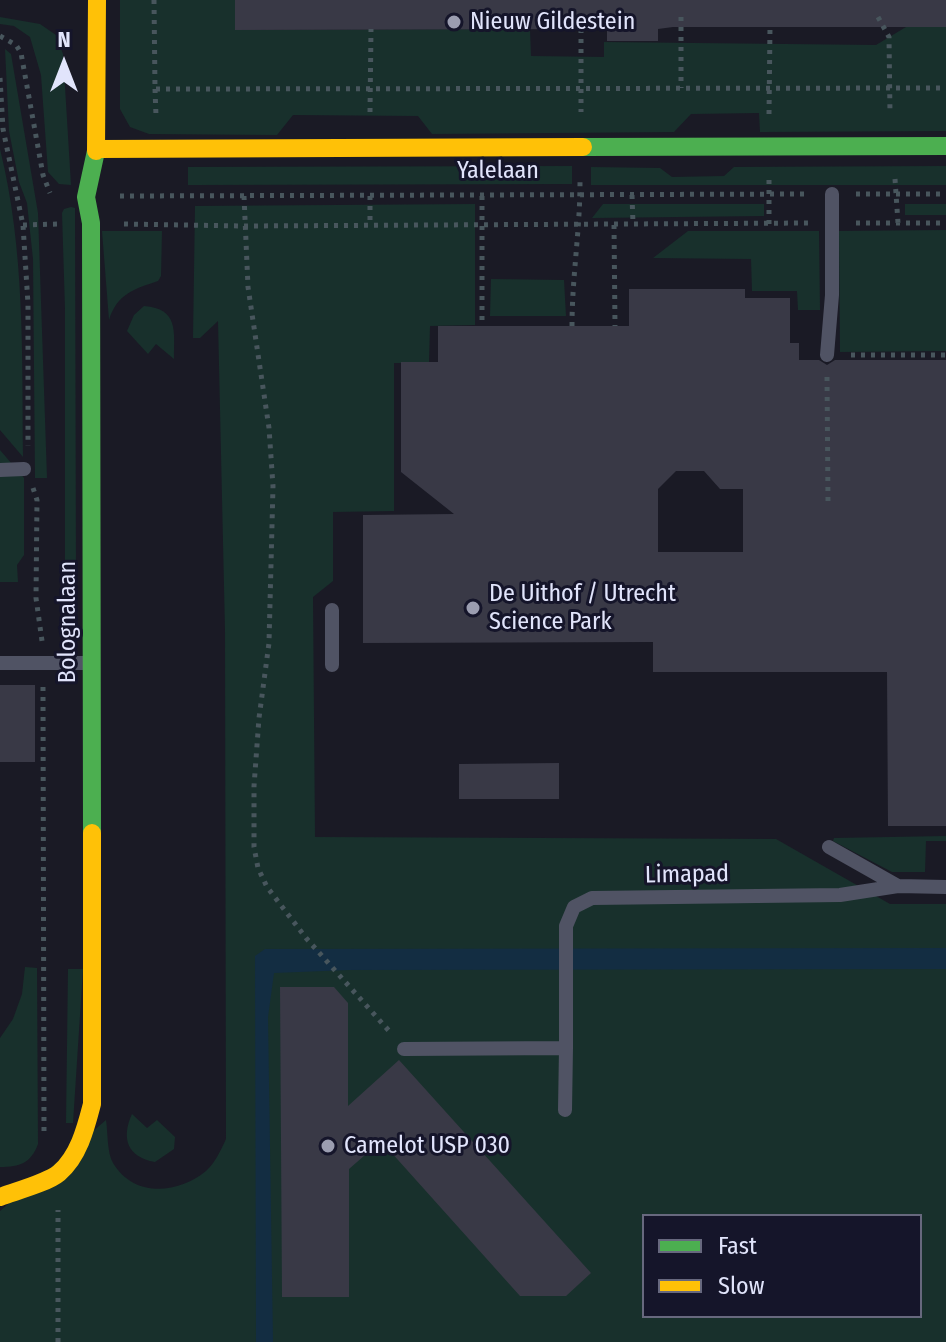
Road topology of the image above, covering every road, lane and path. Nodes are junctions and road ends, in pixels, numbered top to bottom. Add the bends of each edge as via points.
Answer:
1 (97, 0) edge
2 (154, 0) edge
3 (681, 17) dead end
4 (371, 29) dead end
5 (0, 36) edge
6 (0, 78) edge
7 (681, 88) junction
8 (946, 88) edge
9 (371, 90) junction
10 (946, 146) edge
11 (370, 148) junction
12 (97, 149) junction
13 (769, 194) junction
14 (832, 194) junction
15 (946, 194) edge
16 (580, 195) junction
17 (632, 195) junction
18 (244, 196) junction
19 (370, 196) junction
20 (482, 196) junction
21 (86, 197) junction
22 (91, 223) junction
23 (370, 223) junction
24 (832, 223) junction
25 (946, 223) edge
26 (633, 224) junction
27 (769, 224) junction
28 (23, 225) junction
29 (482, 225) junction
30 (580, 225) junction
31 (614, 225) junction
32 (244, 226) junction
33 (482, 326) dead end
34 (572, 326) dead end
35 (615, 326) dead end
36 (827, 355) junction
37 (946, 355) edge
38 (26, 462) joint
39 (0, 470) edge
40 (33, 486) dead end
41 (828, 502) dead end
42 (332, 610) dead end
43 (0, 663) edge
44 (43, 663) junction
45 (92, 663) junction
46 (332, 665) dead end
47 (829, 847) dead end
48 (898, 886) junction
49 (946, 887) edge
50 (566, 1048) junction
51 (404, 1049) joint
52 (565, 1110) dead end
53 (44, 1133) dead end
54 (58, 1174) junction
55 (0, 1197) edge
56 (58, 1342) edge

1 - 12 street, Bolognalaan
2 - 9 path via 155,89
3 - 7 path
4 - 9 path
5 - 21 path, Yalelaan via 21,53 51,196
6 - 28 path via 3,129
7 - 8 path
7 - 9 path
9 - 11 path
10 - 11 street, Yalelaan
11 - 12 street, Yalelaan
12 - 21 street, Bolognalaan
13 - 14 path, Yalelaan
13 - 17 path, Yalelaan
13 - 27 path
14 - 15 path, Yalelaan
14 - 24 lane
16 - 17 path, Yalelaan
16 - 20 path, Yalelaan
16 - 30 path
17 - 26 path
18 - 19 path, Yalelaan
18 - 21 path, Yalelaan
18 - 32 path
19 - 20 path, Yalelaan
19 - 23 path
20 - 29 path
21 - 22 street, Bolognalaan
22 - 28 path
22 - 32 path
22 - 45 street, Bolognalaan
23 - 29 path
23 - 32 path
24 - 25 path
24 - 27 path
24 - 36 lane
26 - 27 path
26 - 31 path
28 - 38 path
29 - 30 path
29 - 33 path
30 - 31 path
30 - 34 path via 572,273
31 - 35 path
32 - 51 path via 273,486 269,643 254,786 258,868 306,938
36 - 37 path
36 - 41 path
38 - 39 lane
40 - 44 path
42 - 46 lane
43 - 44 lane
44 - 45 lane
44 - 53 path
45 - 54 street, Bolognalaan via 92,1104 85,1131
47 - 48 lane
48 - 49 lane, Limapad
48 - 50 lane, Limapad via 840,895 592,898 569,915
50 - 51 lane
50 - 52 lane, Limapad
54 - 55 street
54 - 56 path

